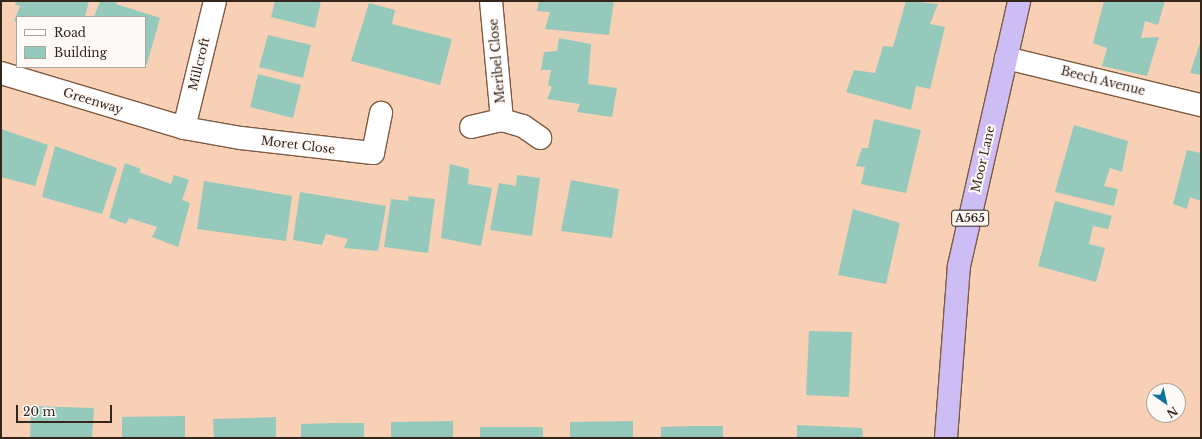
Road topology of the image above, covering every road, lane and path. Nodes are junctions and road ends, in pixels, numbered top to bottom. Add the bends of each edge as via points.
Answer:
1 (215, 1) edge
2 (491, 1) edge
3 (1019, 1) edge
4 (1006, 58) junction
5 (1, 73) edge
6 (1201, 105) edge
7 (381, 114) dead end
8 (502, 120) junction
9 (471, 127) dead end
10 (184, 128) junction
11 (540, 138) dead end
12 (946, 438) edge

1 - 10 street, Millcroft
2 - 8 street, Meribel Close
3 - 4 highway, Moor Lane / A565
4 - 6 street, Beech Avenue
4 - 12 highway, Moor Lane / A565 via 959,266
5 - 10 street, Greenway
7 - 10 street, Moret Close via 373,153 241,138
8 - 9 street
8 - 11 street via 523,126

